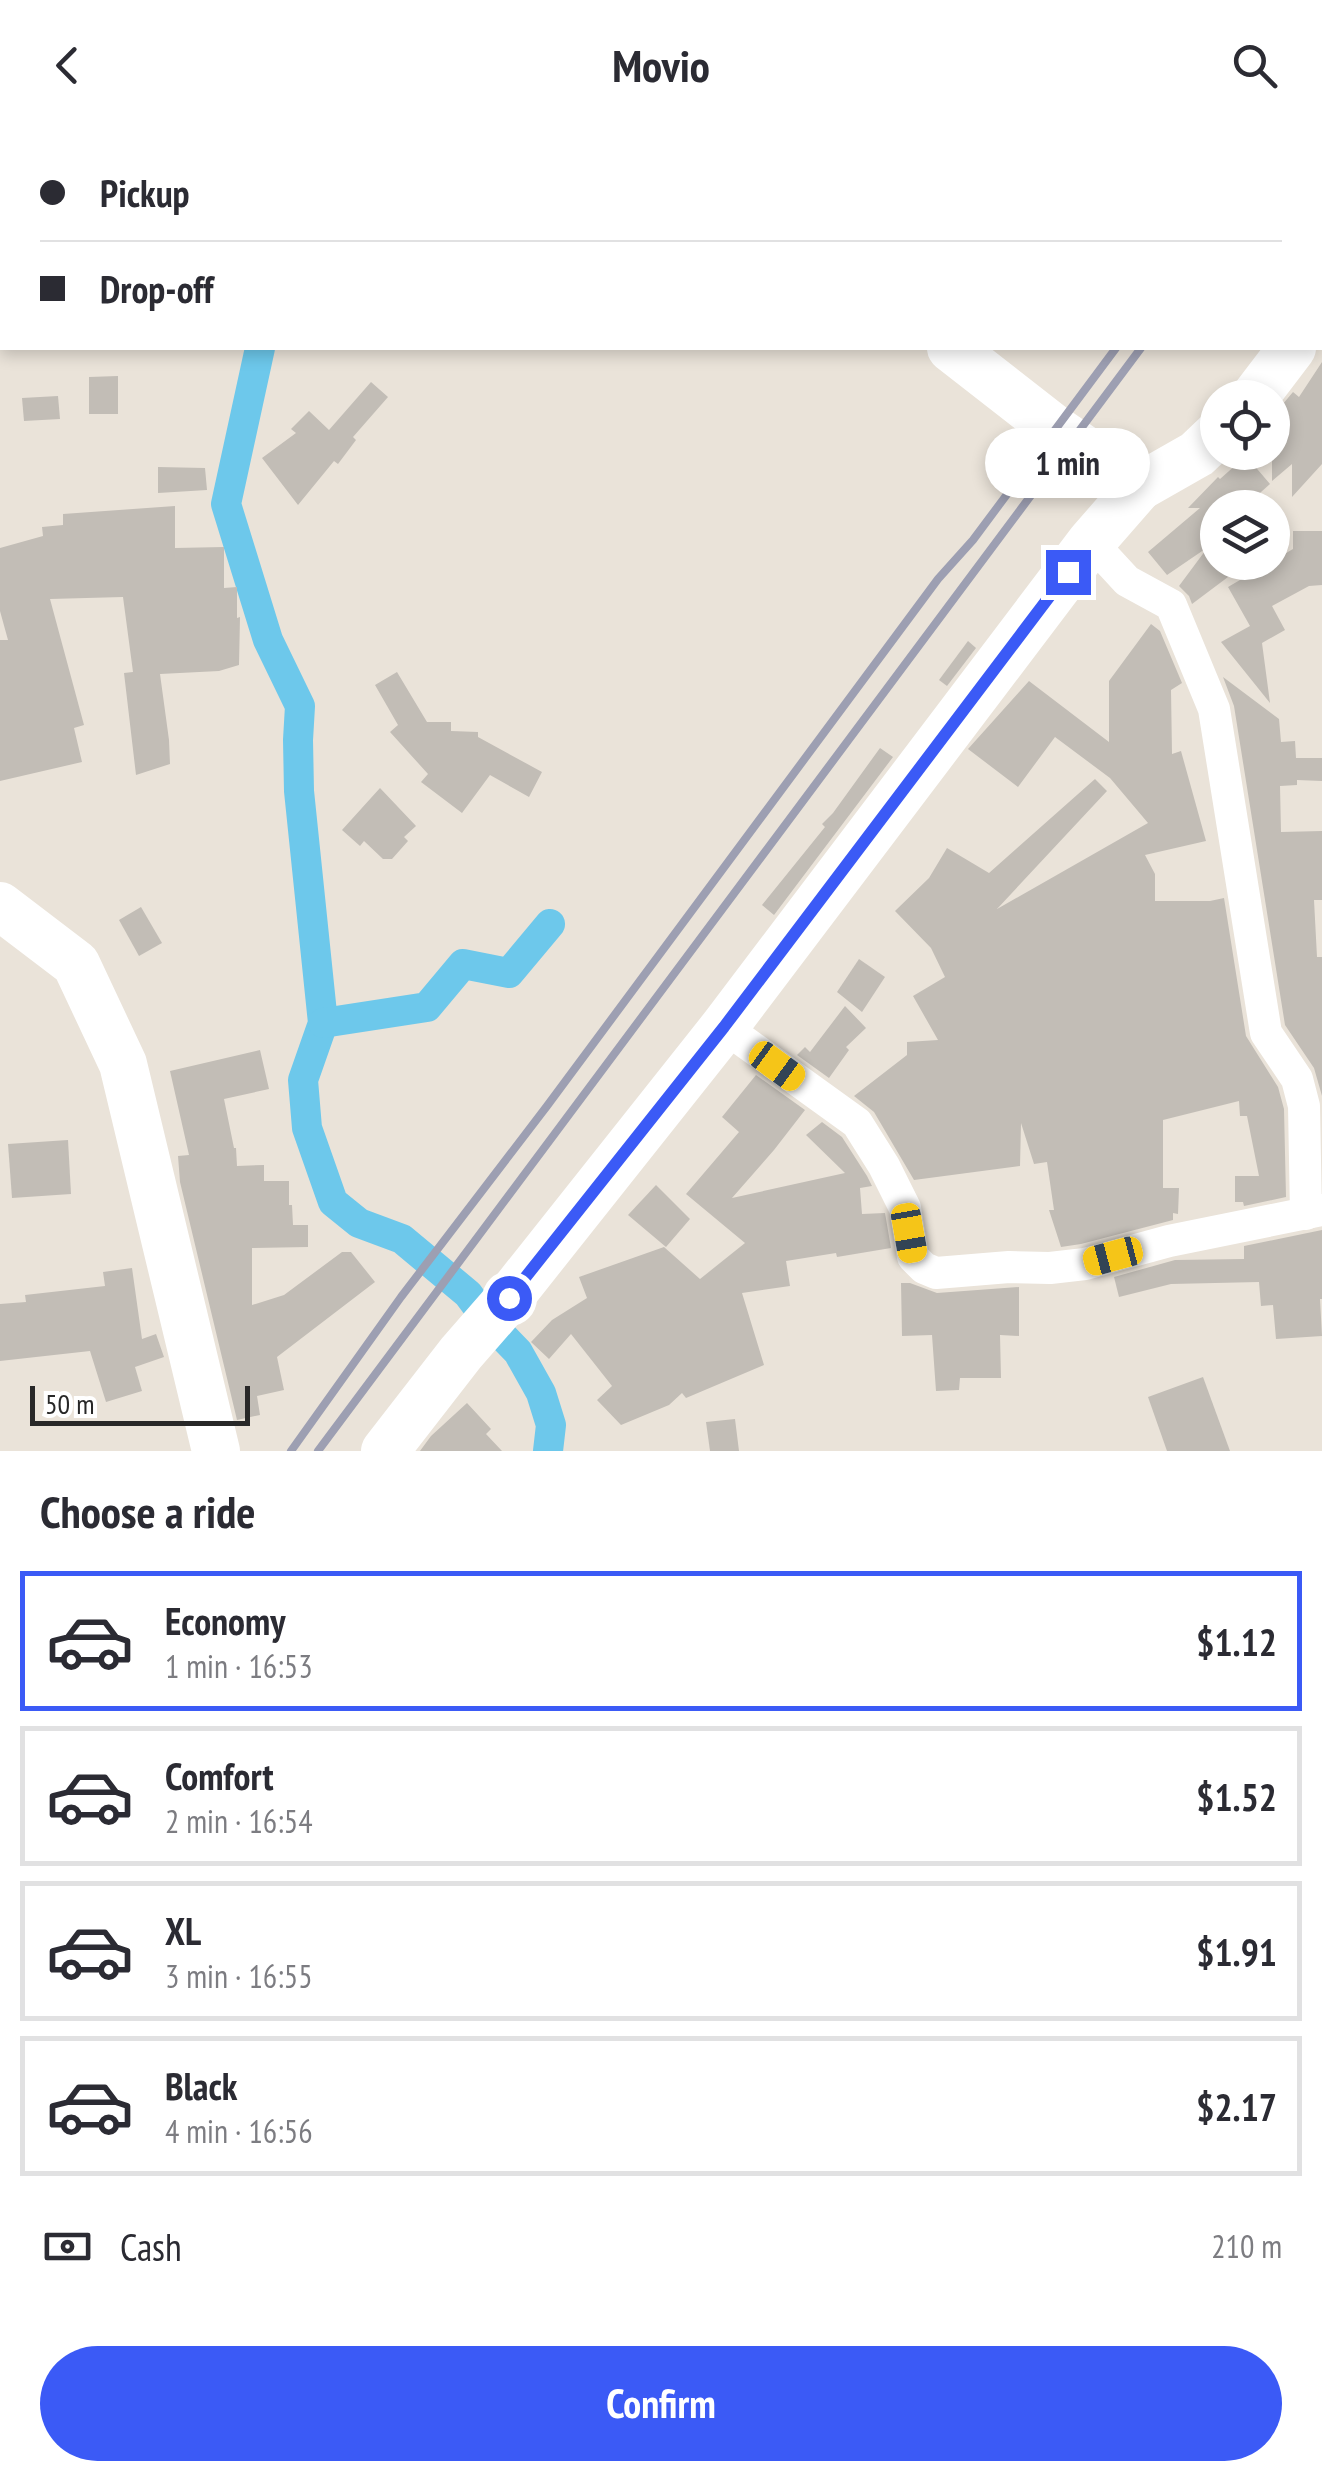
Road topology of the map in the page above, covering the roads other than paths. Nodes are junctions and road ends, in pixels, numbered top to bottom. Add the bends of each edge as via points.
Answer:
1 (954, 350) edge
2 (1290, 350) edge
3 (1268, 380) edge
4 (1200, 451) edge
5 (1139, 487) junction
6 (1091, 542) junction
7 (0, 906) edge
8 (724, 1027) junction
9 (1314, 1212) edge
10 (216, 1451) edge
11 (385, 1451) edge

1 - 5 street
2 - 3 street
4 - 5 street
5 - 6 street
6 - 8 street
6 - 9 street via 1127,581 1171,605 1214,709 1266,1034 1297,1079
7 - 10 street via 76,964 123,1064
8 - 9 street via 857,1124 904,1208 913,1257 936,1274 1085,1264
8 - 11 street

